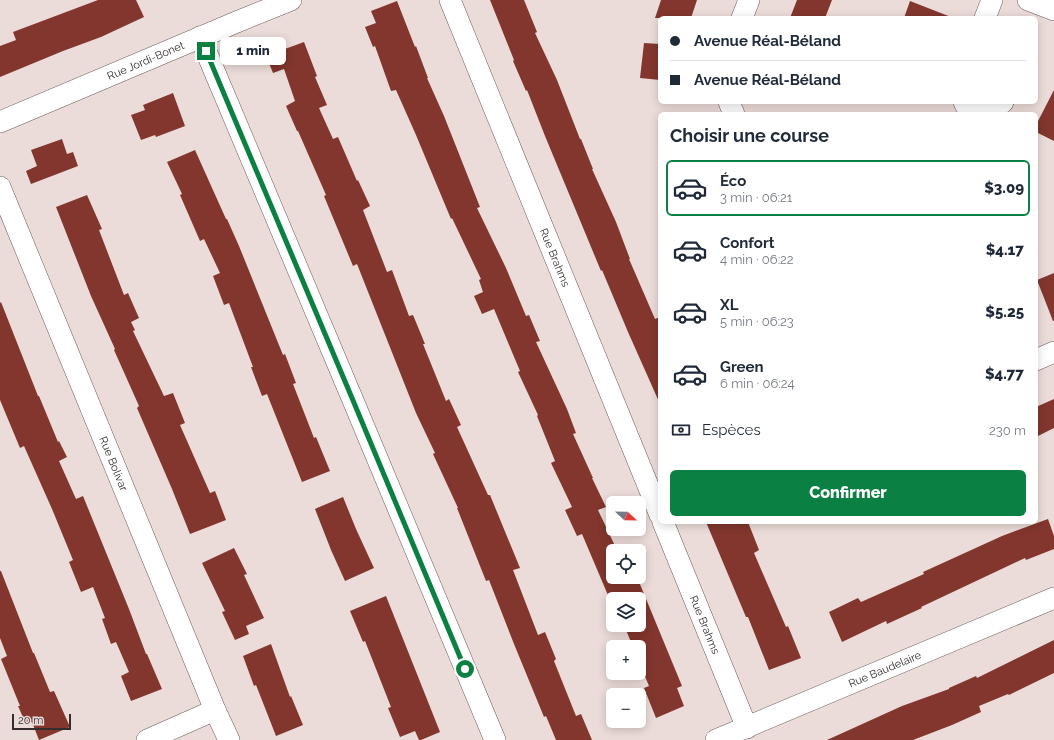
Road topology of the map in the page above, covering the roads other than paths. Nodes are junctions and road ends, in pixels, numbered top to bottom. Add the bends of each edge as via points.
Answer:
1 (291, 0) edge
2 (450, 0) edge
3 (749, 0) edge
4 (992, 0) edge
5 (743, 16) edge
6 (986, 16) edge
7 (200, 37) junction
8 (965, 104) edge
9 (1001, 104) edge
10 (975, 112) edge
11 (986, 112) edge
12 (0, 122) edge
13 (0, 187) edge
14 (1054, 352) edge
15 (1038, 359) edge
16 (658, 510) edge
17 (664, 524) edge
18 (1054, 598) edge
19 (215, 710) junction
20 (747, 728) junction
21 (147, 740) edge
22 (229, 740) edge
23 (495, 740) edge
24 (716, 740) edge

1 - 7 street, Rue Jordi-Bonet
2 - 16 street, Rue Brahms
3 - 5 street
4 - 6 street
7 - 12 street, Rue Jordi-Bonet
7 - 23 street
8 - 10 street
9 - 11 street via 994,110
13 - 19 street, Rue Bolivar
14 - 15 street
17 - 20 street, Rue Brahms
18 - 20 street, Rue Baudelaire
19 - 21 street
19 - 22 street, Rue Bolivar
20 - 24 street, Rue Baudelaire

